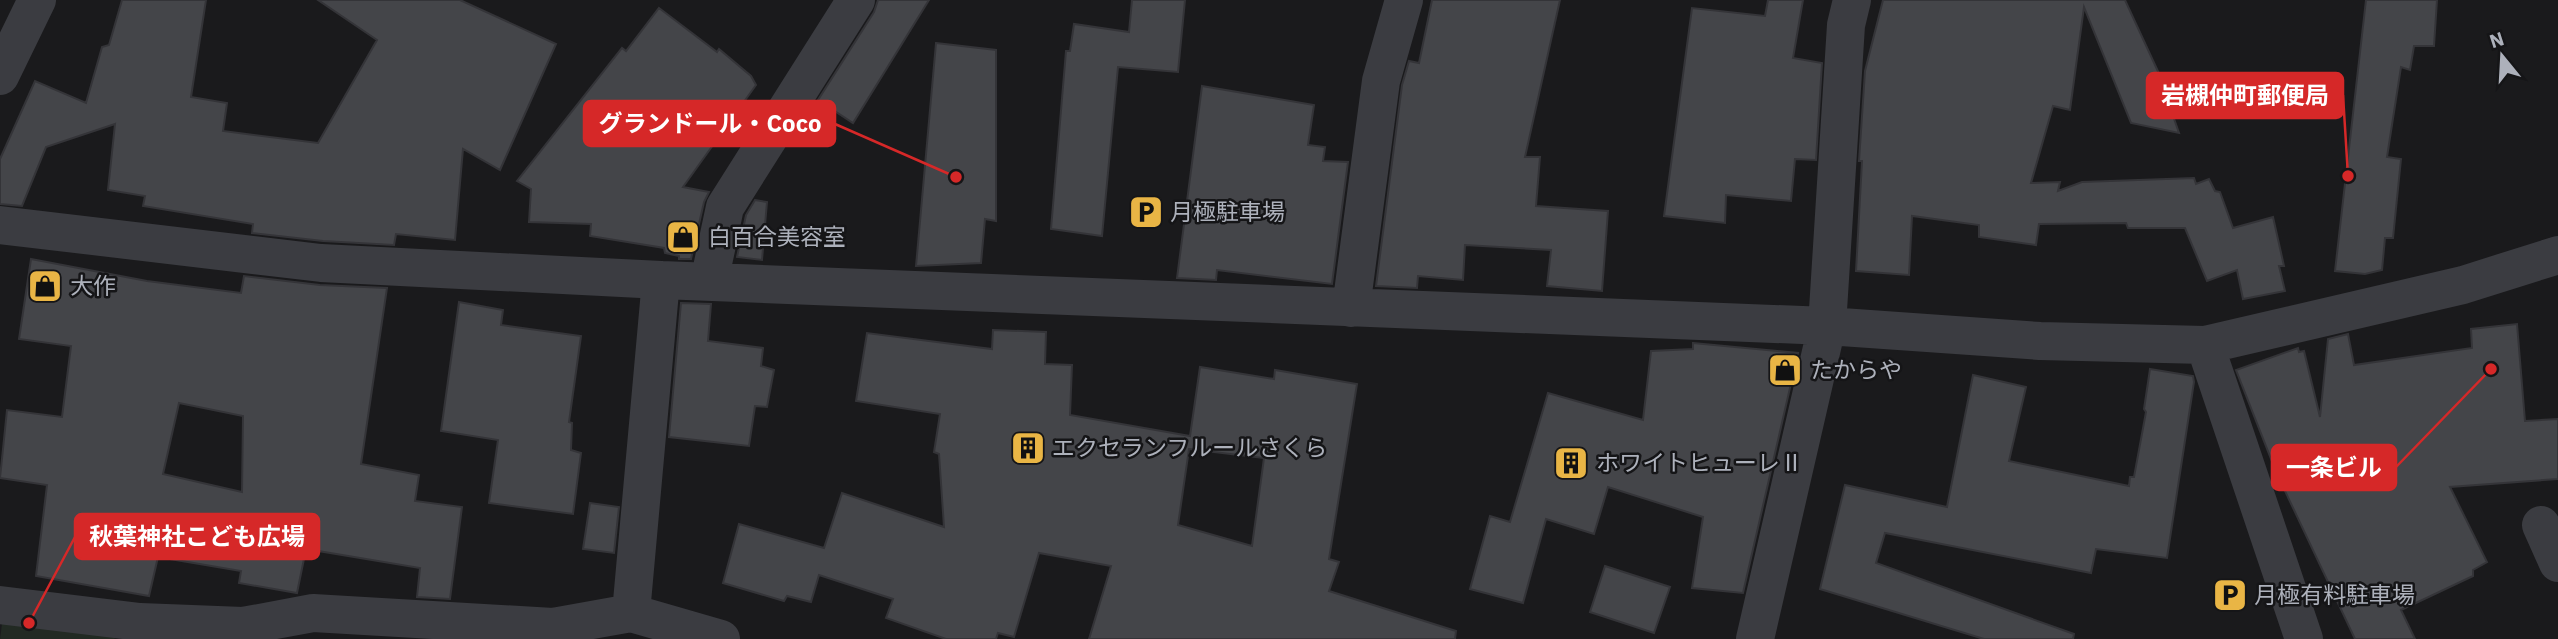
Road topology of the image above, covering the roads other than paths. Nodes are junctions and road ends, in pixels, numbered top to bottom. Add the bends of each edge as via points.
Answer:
1 (37, 0) edge
2 (856, 0) edge
3 (1404, 0) edge
4 (1852, 0) edge
5 (0, 76) edge
6 (0, 225) edge
7 (2558, 255) edge
8 (661, 281) junction
9 (709, 282) junction
10 (1351, 308) junction
11 (1826, 326) junction
12 (2205, 345) junction
13 (2541, 525) dead end
14 (2558, 563) edge
15 (0, 605) edge
16 (622, 622) edge
17 (138, 631) edge
18 (721, 639) edge
19 (1755, 639) edge
20 (2304, 639) edge

1 - 5 street
2 - 9 street via 725,207
3 - 10 street via 1381,81
4 - 11 street via 1846,25
6 - 8 street via 321,263
7 - 12 street via 2463,285
8 - 9 street
8 - 16 street
9 - 10 street
10 - 11 street
11 - 12 street via 2040,341
11 - 19 street
12 - 20 street
13 - 14 street
15 - 17 street
16 - 17 street via 552,627 313,613 243,626
16 - 18 street

